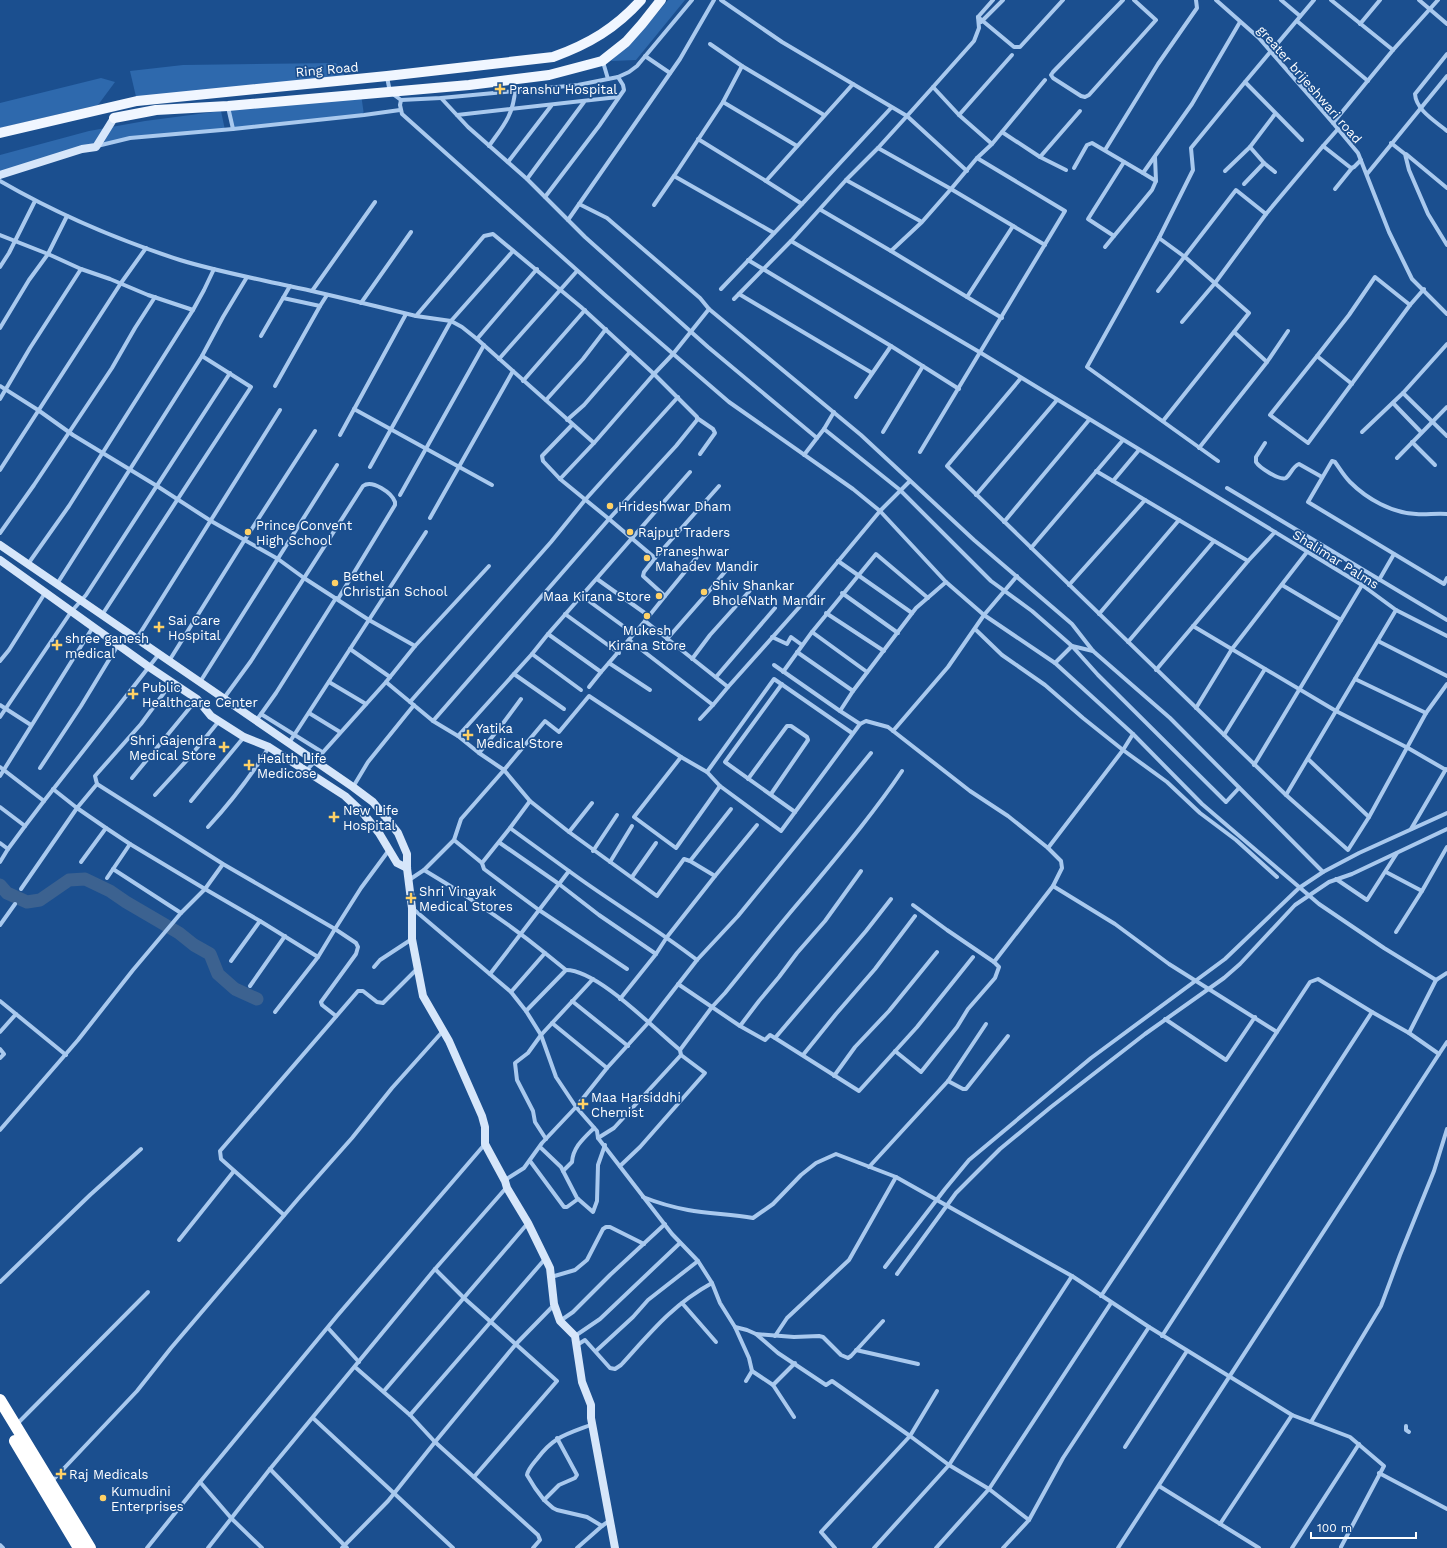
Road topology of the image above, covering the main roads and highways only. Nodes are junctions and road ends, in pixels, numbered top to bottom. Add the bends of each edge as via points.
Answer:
1 (641, 0) edge
2 (661, 0) edge
3 (114, 118) road end
4 (0, 133) edge
5 (0, 1400) edge
6 (0, 1414) edge
7 (58, 1506) junction
8 (79, 1548) edge
9 (90, 1548) edge

1 - 4 main road, Ring Road via 602,34 553,57 137,101
2 - 3 main road via 626,42 602,61 549,75 469,85 156,110
5 - 7 highway via 50,1482
6 - 7 highway
7 - 8 highway
7 - 9 highway

